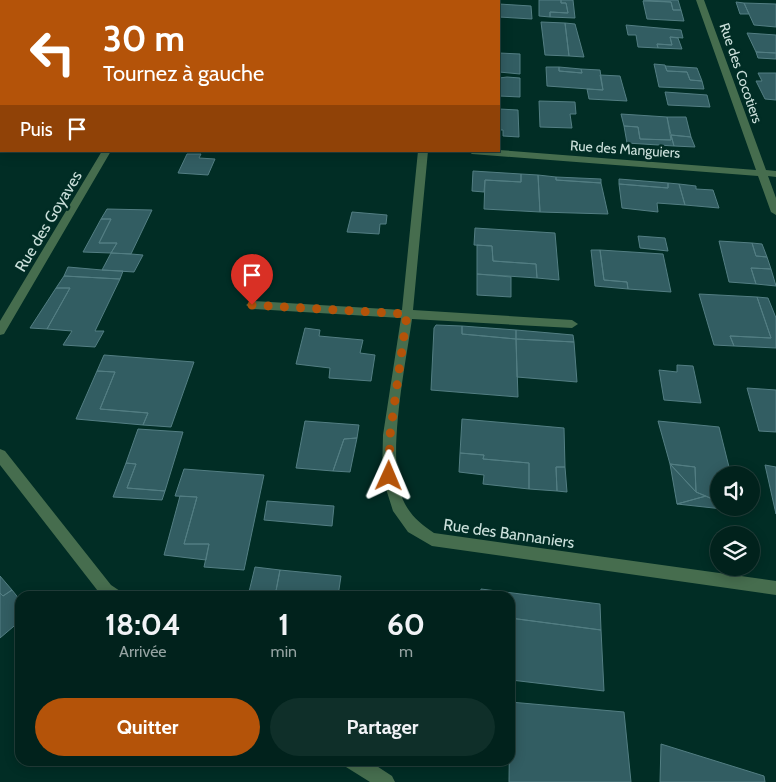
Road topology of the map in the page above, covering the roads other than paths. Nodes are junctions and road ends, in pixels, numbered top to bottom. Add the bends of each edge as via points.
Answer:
1 (700, 0) edge
2 (106, 152) edge
3 (423, 152) edge
4 (485, 152) edge
5 (761, 174) junction
6 (776, 174) edge
7 (776, 212) edge
8 (252, 305) dead end
9 (407, 314) junction
10 (572, 324) dead end
11 (0, 331) edge
12 (0, 455) edge
13 (776, 588) edge
14 (110, 591) edge
15 (360, 766) edge
16 (386, 782) edge

1 - 5 street, Rue des Cocotiers
2 - 11 street, Rue des Goyaves
3 - 9 street, Rue des Bannaniers
4 - 5 street, Rue des Manguiers
5 - 6 street, Rue des Manguiers
5 - 7 street, Rue des Cocotiers
8 - 9 street
9 - 10 street
9 - 13 street, Rue des Bannaniers via 390,435 389,476 398,506 413,527 432,539
12 - 14 street
15 - 16 street

